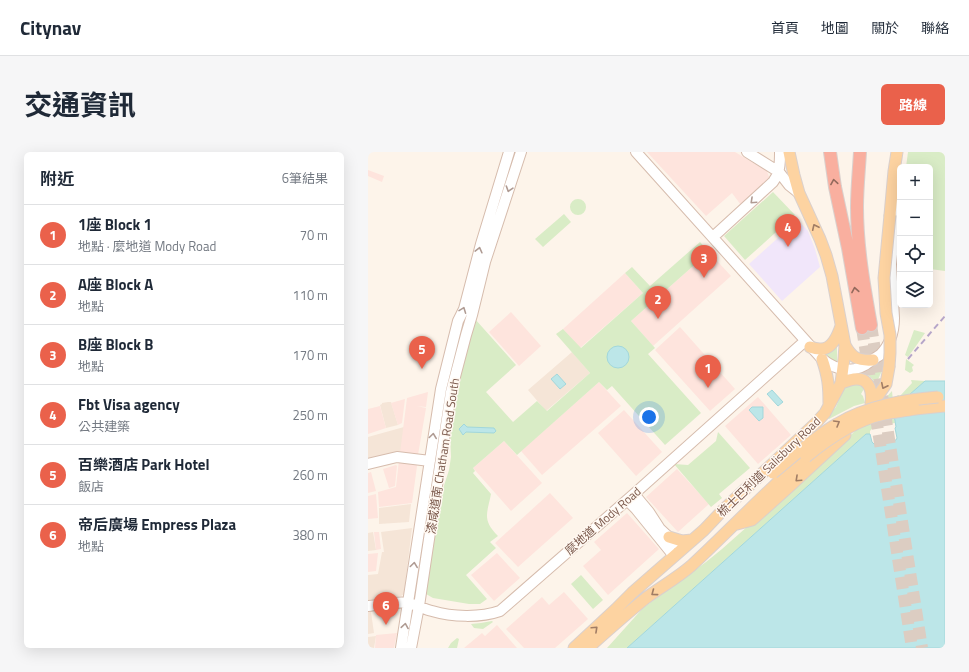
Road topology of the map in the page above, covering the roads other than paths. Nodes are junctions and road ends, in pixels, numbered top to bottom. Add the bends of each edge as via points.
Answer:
1 (509, 152) edge
2 (521, 152) edge
3 (636, 152) edge
4 (747, 152) edge
5 (780, 152) edge
6 (789, 152) edge
7 (830, 152) edge
8 (860, 152) edge
9 (898, 152) edge
10 (900, 164) edge
11 (779, 172) junction
12 (799, 194) junction
13 (898, 200) edge
14 (713, 238) junction
15 (841, 326) junction
16 (807, 344) junction
17 (845, 345) junction
18 (822, 359) junction
19 (873, 360) junction
20 (842, 369) junction
21 (456, 371) junction
22 (443, 380) junction
23 (840, 383) junction
24 (945, 397) edge
25 (945, 406) edge
26 (829, 407) junction
27 (845, 435) dead end
28 (430, 461) junction
29 (368, 464) edge
30 (777, 476) junction
31 (630, 497) junction
32 (732, 526) junction
33 (704, 530) junction
34 (669, 537) junction
35 (692, 540) junction
36 (678, 553) junction
37 (702, 554) junction
38 (408, 603) junction
39 (368, 606) edge
40 (419, 606) junction
41 (401, 648) edge
42 (411, 648) edge
43 (574, 648) edge
44 (588, 648) edge

22 -> 1 main road, 漆咸道南 Chatham Road South via 480,244
2 -> 21 main road, 漆咸道南 Chatham Road South via 485,262
3 - 14 main road
4 - 11 main road
5 - 11 main road
6 - 12 main road
8 -> 7 highway via 857,225 867,327 835,187
9 - 10 main road
9 -> 23 main road, bridge via 884,278 890,335 890,367 886,384 872,403 871,390 866,382 854,379
11 - 12 main road
11 -> 14 main road via 777,178
15 -> 12 main road via 826,255
13 - 19 main road via 891,264 894,327 886,347
14 - 16 main road
15 - 16 main road via 830,346 819,349
15 - 17 main road
16 - 18 main road
16 - 31 main road, 麼地道 Mody Road
17 - 19 main road via 850,353 860,360
17 - 20 main road, 梳士巴利道 Salisbury Road
18 - 20 main road
18 - 26 main road via 829,385
19 - 20 main road via 864,367
20 - 23 main road, 梳士巴利道 Salisbury Road
21 - 22 main road
21 - 40 main road, 漆咸道南 Chatham Road South
28 -> 22 main road, 漆咸道南 Chatham Road South
23 - 26 main road, 梳士巴利道 Salisbury Road
30 -> 24 main road, bridge via 825,431 847,418 887,404
25 - 30 main road, bridge via 891,412 860,422 838,433
26 - 33 main road, 梳士巴利道 Salisbury Road via 815,424
27 -> 32 main road, 梳士巴利道 Salisbury Road via 752,520
28 - 29 main road via 397,456
38 -> 28 main road, 漆咸道南 Chatham Road South
30 - 32 main road, 梳士巴利道 Salisbury Road via 746,514
30 - 33 main road, 梳士巴利道 Salisbury Road
31 - 34 main road via 649,512 660,529
31 - 36 main road via 636,509
31 - 40 main road, 麼地道 Mody Road via 500,611 475,616 455,615
32 - 37 main road, 梳士巴利道 Salisbury Road
33 - 35 main road, 梳士巴利道 Salisbury Road
34 - 35 main road via 682,541
34 - 36 main road
35 - 36 main road, 梳士巴利道 Salisbury Road
36 - 37 main road via 686,556
43 -> 36 main road, 梳士巴利道 Salisbury Road
37 -> 44 main road, 梳士巴利道 Salisbury Road
38 - 39 main road, 麼地道 Mody Road
38 - 40 main road, 麼地道 Mody Road
41 -> 38 main road, 漆咸道南 Chatham Road South
40 - 42 main road, 漆咸道南 Chatham Road South

